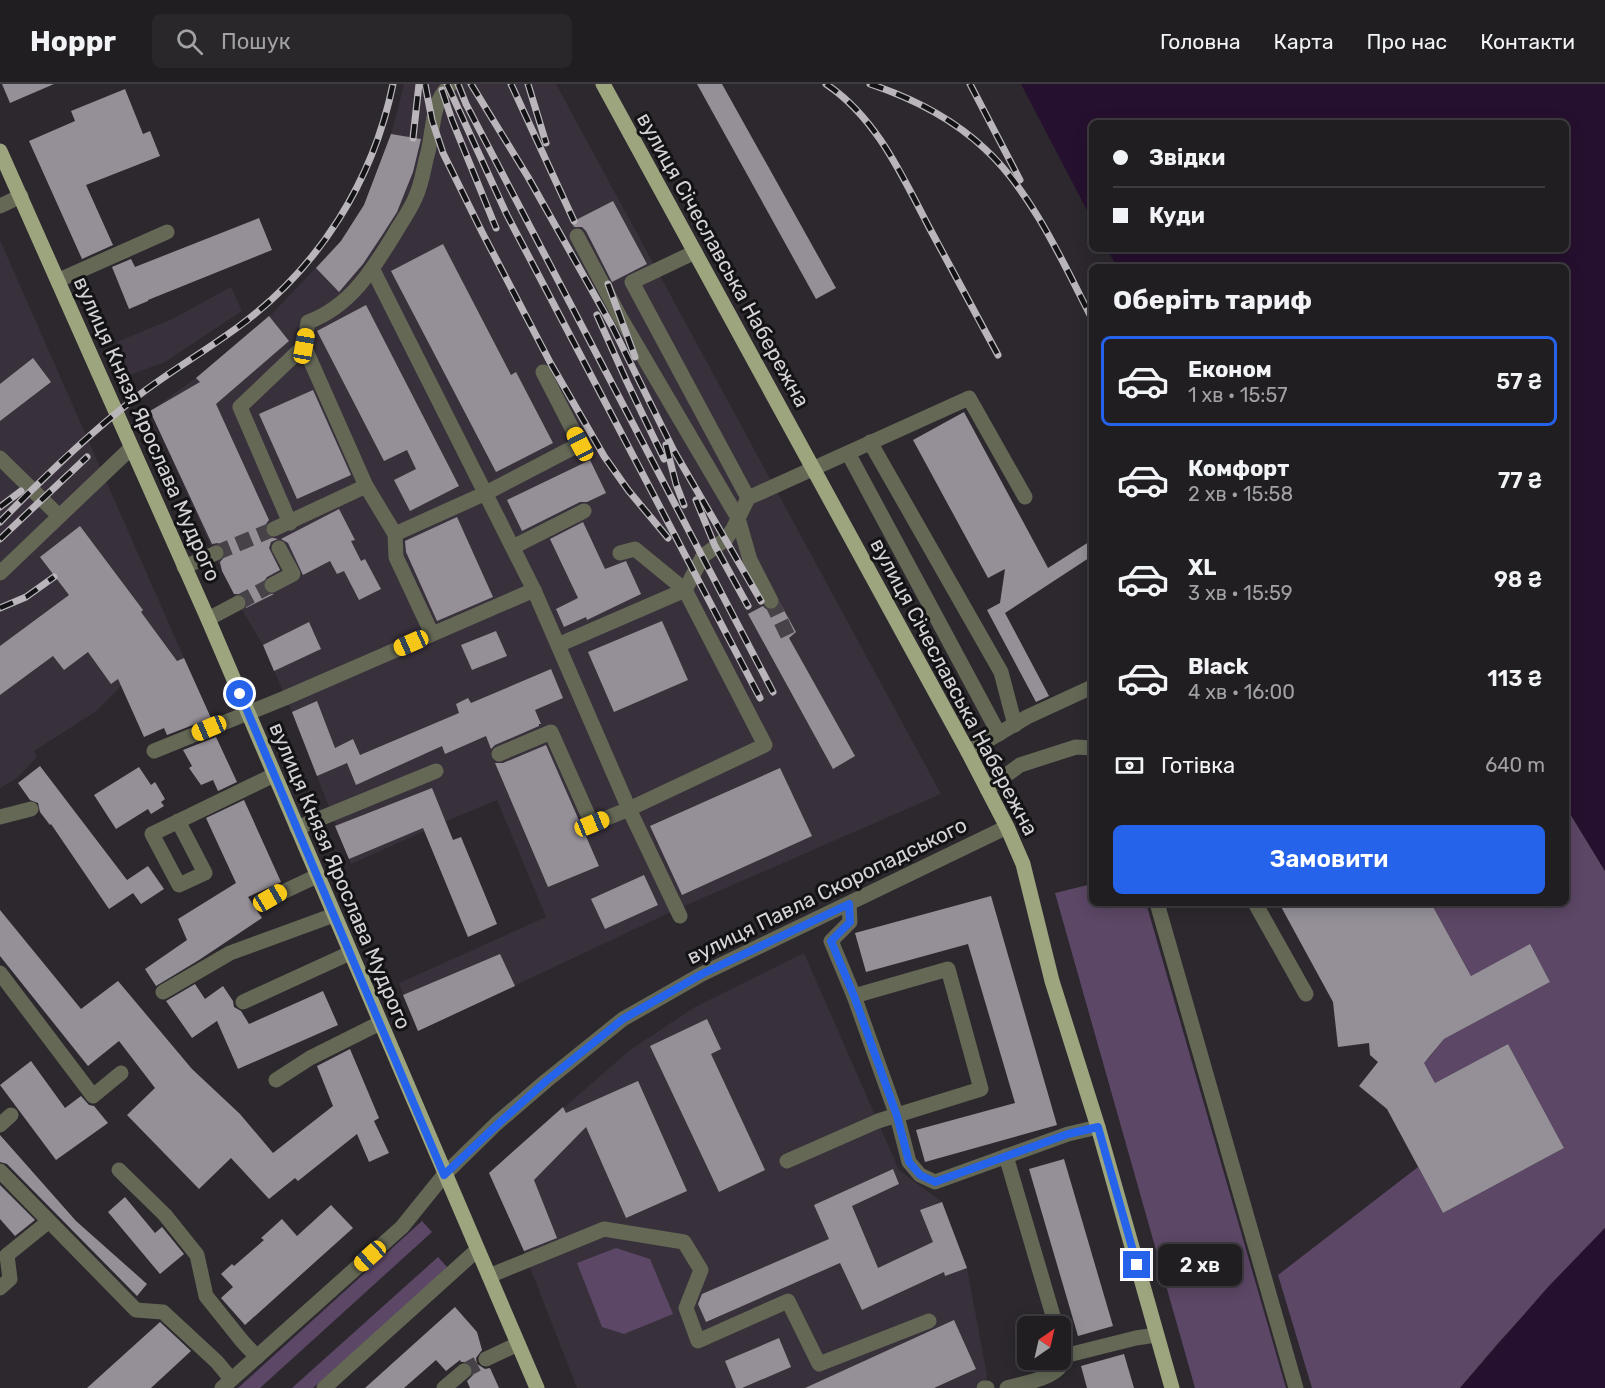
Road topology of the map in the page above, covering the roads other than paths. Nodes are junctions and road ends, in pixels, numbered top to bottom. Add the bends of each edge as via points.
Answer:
1 (451, 84) edge
2 (603, 84) edge
3 (0, 151) edge
4 (21, 196) junction
5 (0, 206) edge
6 (167, 232) dead end
7 (577, 236) dead end
8 (695, 252) junction
9 (373, 270) junction
10 (59, 280) junction
11 (632, 282) junction
12 (608, 294) junction
13 (304, 346) junction
14 (543, 372) dead end
15 (870, 442) junction
16 (131, 448) junction
17 (848, 453) junction
18 (0, 458) edge
19 (812, 468) junction
20 (366, 486) junction
21 (486, 493) junction
22 (1025, 497) dead end
23 (748, 498) junction
24 (584, 511) dead end
25 (59, 516) junction
26 (738, 518) junction
27 (290, 523) junction
28 (274, 530) tunnel mouth
29 (395, 534) junction
30 (513, 547) junction
31 (279, 548) dead end
32 (216, 553) tunnel mouth
33 (620, 553) dead end
34 (184, 567) junction
35 (0, 573) edge
36 (272, 585) tunnel mouth
37 (534, 590) junction
38 (685, 590) junction
39 (771, 601) tunnel mouth
40 (238, 603) tunnel mouth
41 (207, 619) junction
42 (432, 634) junction
43 (558, 645) junction
44 (1089, 688) edge
45 (248, 713) junction
46 (1015, 725) junction
47 (999, 734) junction
48 (1089, 748) edge
49 (154, 751) dead end
50 (968, 752) junction
51 (500, 754) dead end
52 (436, 771) dead end
53 (274, 775) junction
54 (987, 789) junction
55 (31, 809) dead end
56 (629, 809) junction
57 (0, 816) edge
58 (178, 821) dead end
59 (1007, 827) junction
60 (297, 828) junction
61 (317, 876) junction
62 (270, 898) dead end
63 (849, 904) junction
64 (1157, 906) edge
65 (1257, 906) edge
66 (334, 915) junction
67 (680, 916) dead end
68 (350, 953) junction
69 (0, 973) edge
70 (163, 992) dead end
71 (1306, 994) dead end
72 (854, 996) junction
73 (243, 1002) dead end
74 (380, 1023) junction
75 (121, 1073) dead end
76 (276, 1080) dead end
77 (897, 1116) junction
78 (1098, 1127) junction
79 (1006, 1155) junction
80 (787, 1161) dead end
81 (119, 1170) dead end
82 (0, 1171) edge
83 (444, 1175) junction
84 (48, 1222) junction
85 (477, 1250) junction
86 (4, 1252) edge
87 (489, 1276) junction
88 (0, 1287) edge
89 (1053, 1316) edge
90 (929, 1321) dead end
91 (1156, 1335) junction
92 (518, 1344) junction
93 (1071, 1348) edge
94 (256, 1356) junction
95 (486, 1359) tunnel mouth
96 (1057, 1370) edge
97 (464, 1371) tunnel mouth
98 (227, 1383) edge
99 (324, 1388) edge
100 (444, 1388) edge
101 (537, 1388) edge
102 (1007, 1388) edge
103 (1172, 1388) edge
104 (1296, 1388) edge

1 - 9 street via 442,93 432,120 416,196
2 - 8 main road, вулиця Січеславська Набережна
3 - 4 main road, вулиця Князя Ярослава Мудрого
4 - 5 street
4 - 10 main road, вулиця Князя Ярослава Мудрого
6 - 10 street
7 - 12 street
8 - 11 street
8 - 19 main road, вулиця Січеславська Набережна
9 - 13 street via 331,312 308,322
9 - 21 street
10 - 16 main road, вулиця Князя Ярослава Мудрого
11 - 12 street
11 - 23 street
12 - 26 street
13 - 20 street
13 - 27 street via 240,408
14 - 21 street via 580,444
15 - 17 street
15 - 22 street via 969,398
15 - 46 street via 1001,672
16 - 25 street
16 - 34 main road, вулиця Князя Ярослава Мудрого
17 - 19 street
17 - 47 street
18 - 25 street
19 - 23 street
19 - 50 main road, вулиця Січеславська Набережна
20 - 27 street
20 - 29 street
21 - 29 street
21 - 30 street
23 - 26 street
24 - 30 street
25 - 35 street
26 - 38 street via 726,539 703,556
26 - 39 street via 750,560
27 - 28 street
29 - 42 street via 396,557
30 - 37 street
31 - 36 street via 293,574
32 - 34 street
33 - 38 street via 636,549
34 - 41 main road, вулиця Князя Ярослава Мудрого
37 - 42 street
37 - 43 street
38 - 43 street
38 - 56 street via 765,745
40 - 41 street
41 - 45 main road, вулиця Князя Ярослава Мудрого
42 - 45 street
43 - 56 street
44 - 46 street
45 - 49 street
45 - 53 main road, вулиця Князя Ярослава Мудрого
46 - 47 street
47 - 50 street
48 - 54 street via 1076,747 1020,765
50 - 54 main road, вулиця Січеславська Набережна
51 - 56 street via 551,732 592,824
52 - 60 street
53 - 58 street
53 - 60 main road, вулиця Князя Ярослава Мудрого
54 - 59 main road, вулиця Січеславська Набережна
55 - 57 street
56 - 67 street
59 - 63 street, вулиця Павла Скоропадського
59 - 78 main road, вулиця Січеславська Набережна via 1023,864 1052,981
60 - 61 main road, вулиця Князя Ярослава Мудрого
61 - 62 street
61 - 66 main road, вулиця Князя Ярослава Мудрого
63 - 72 street via 850,922 831,941
63 - 83 street, вулиця Павла Скоропадського via 702,974 623,1019 538,1088
64 - 104 street
65 - 71 street
66 - 68 main road, вулиця Князя Ярослава Мудрого
66 - 70 street via 230,953
68 - 73 street
68 - 74 main road, вулиця Князя Ярослава Мудрого
69 - 75 street via 93,1096
72 - 77 street
72 - 77 street via 948,969 981,1089
74 - 76 street
74 - 83 main road, вулиця Князя Ярослава Мудрого
77 - 79 street via 909,1162 920,1175 935,1182
77 - 80 street
78 - 79 street
78 - 91 main road, вулиця Січеславська Набережна
79 - 89 street
81 - 94 street via 165,1215 196,1255 206,1296
82 - 84 street
83 - 85 main road, вулиця Князя Ярослава Мудрого
83 - 94 street, вулиця Павла Скоропадського via 402,1227
84 - 86 street
84 - 98 street via 136,1310 163,1312 217,1362
85 - 87 main road, вулиця Князя Ярослава Мудрого
85 - 99 street
86 - 88 street via 10,1279
87 - 90 street via 604,1229 684,1242 701,1270 686,1308 698,1341 788,1301 819,1364
87 - 92 main road, вулиця Князя Ярослава Мудрого
91 - 93 street
91 - 103 main road, вулиця Січеславська Набережна
92 - 95 street
92 - 101 main road, вулиця Князя Ярослава Мудрого
94 - 98 street, вулиця Павла Скоропадського
96 - 102 street via 1052,1375
97 - 100 street

